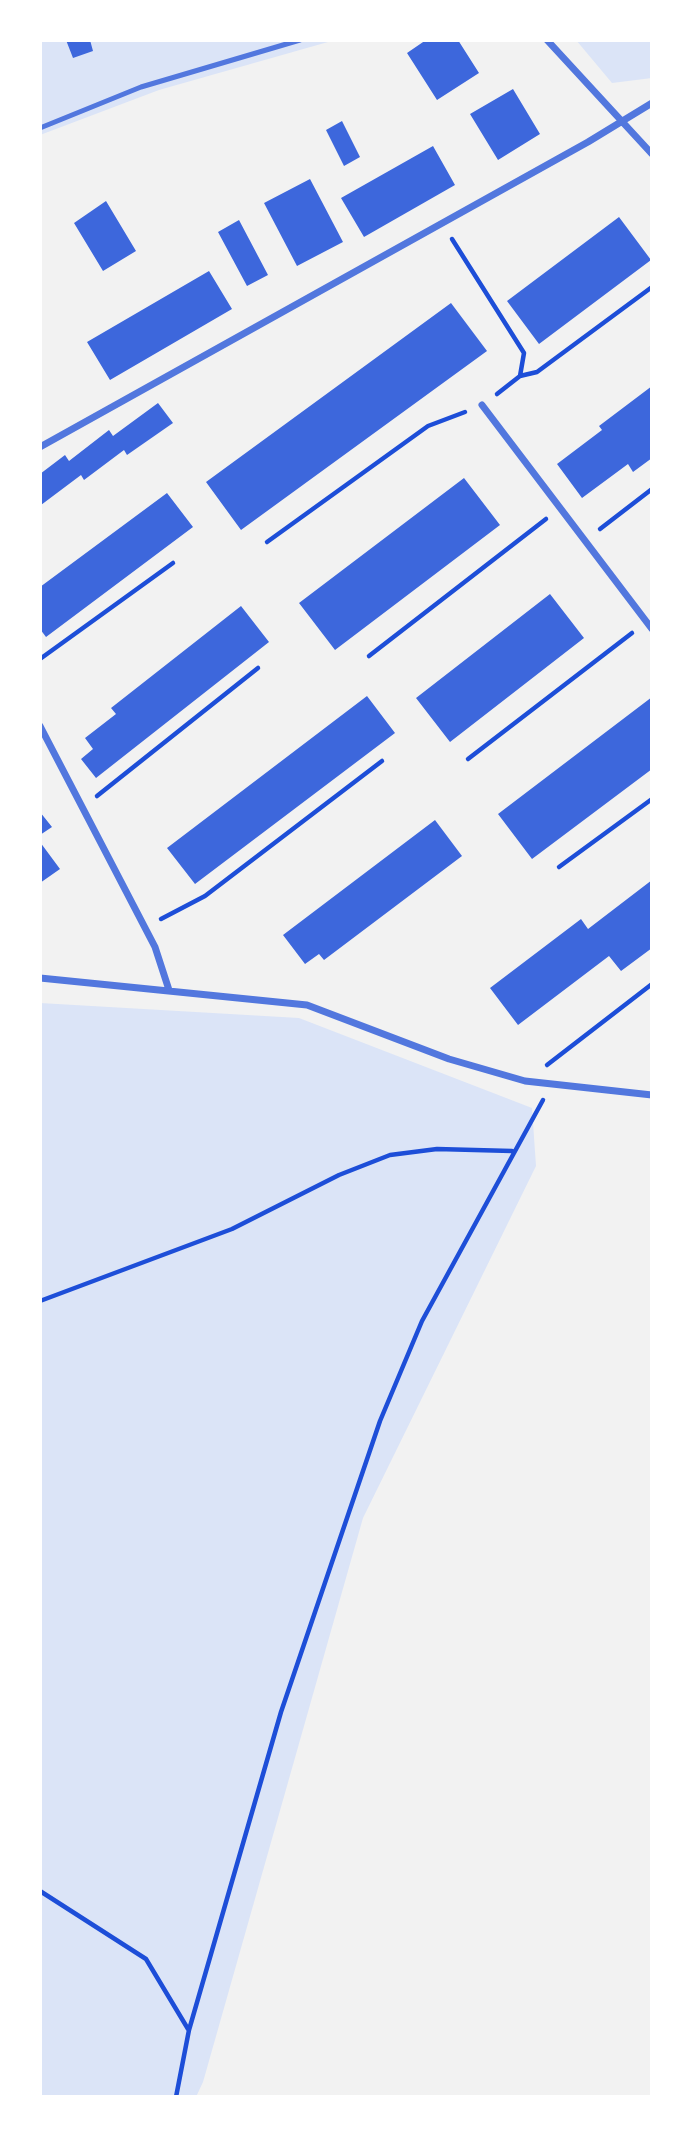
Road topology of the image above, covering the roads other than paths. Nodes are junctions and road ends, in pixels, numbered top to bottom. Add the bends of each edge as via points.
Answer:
1 (300, 40) edge
2 (547, 40) edge
3 (652, 103) edge
4 (623, 120) junction
5 (40, 128) edge
6 (652, 154) edge
7 (482, 405) road end
8 (40, 447) edge
9 (649, 625) edge
10 (40, 726) edge
11 (40, 978) edge
12 (169, 990) junction
13 (652, 1095) edge

1 - 5 lane via 141,87
2 - 4 street
3 - 4 street
4 - 6 street
4 - 8 street
7 - 9 street
10 - 12 street via 155,947
11 - 12 street
12 - 13 street via 307,1004 449,1059 525,1081

